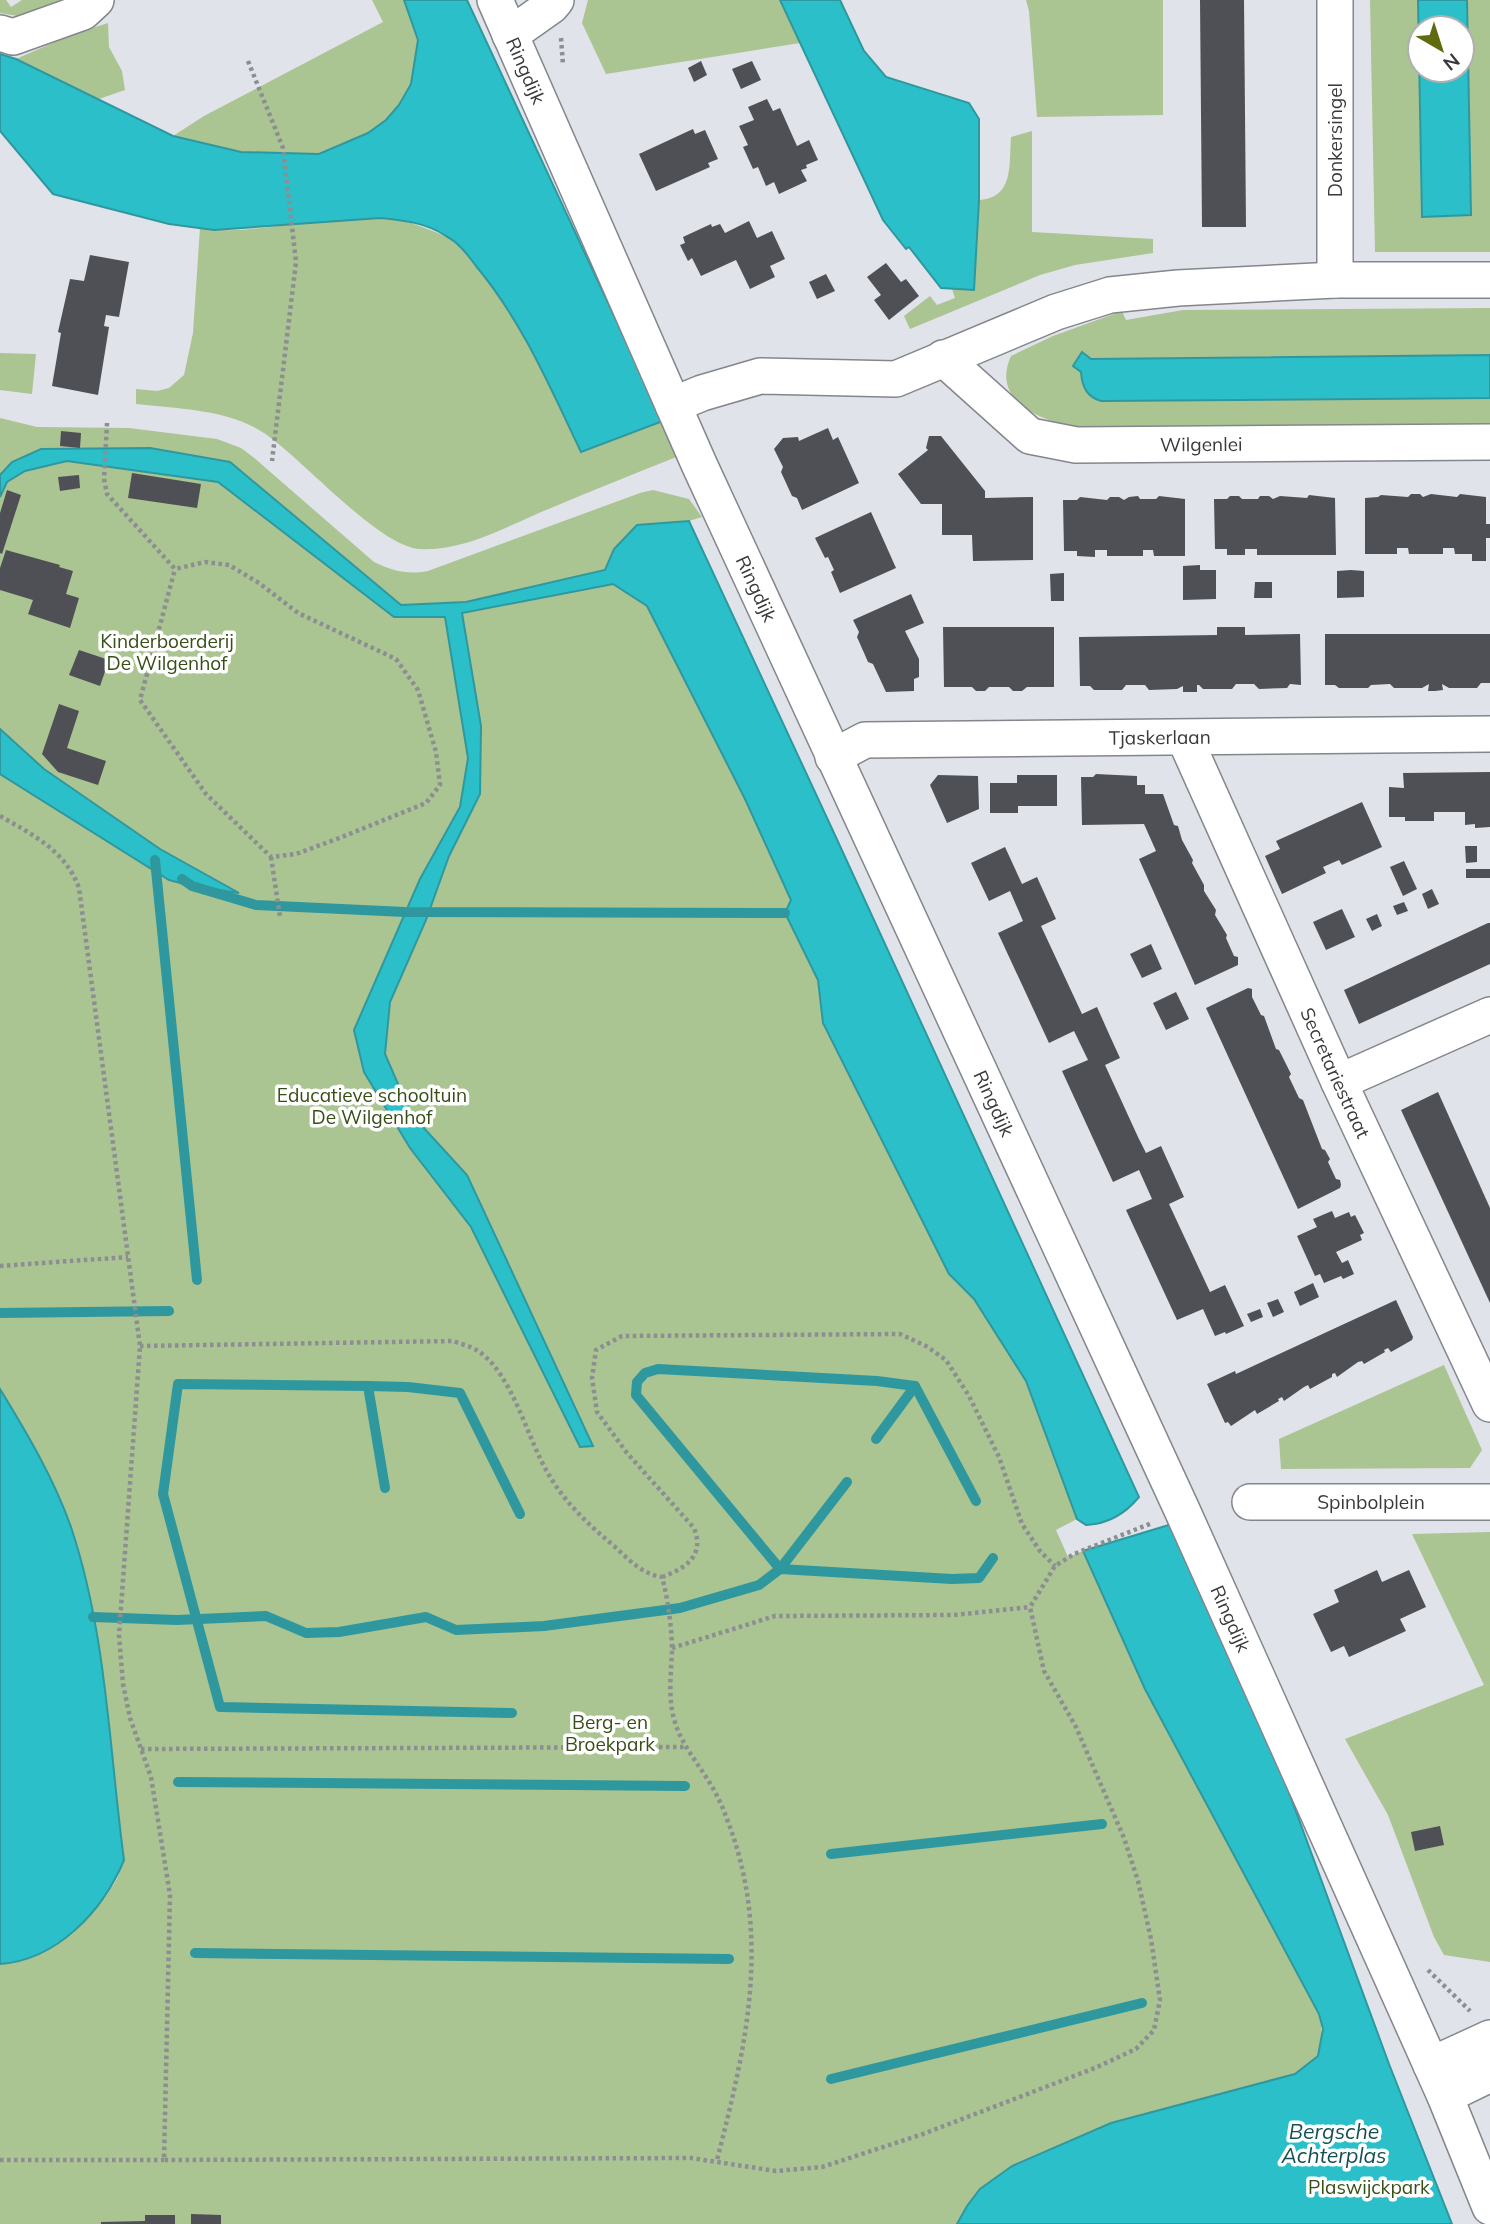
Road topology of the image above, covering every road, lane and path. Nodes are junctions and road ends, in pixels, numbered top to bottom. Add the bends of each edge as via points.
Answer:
1 (96, 0) edge
2 (495, 0) edge
3 (1335, 0) edge
4 (553, 3) edge
5 (0, 33) edge
6 (510, 35) junction
7 (248, 61) dead end
8 (1335, 280) junction
9 (1490, 280) edge
10 (943, 358) junction
11 (673, 405) junction
12 (107, 423) dead end
13 (1490, 442) edge
14 (272, 461) dead end
15 (175, 569) junction
16 (1490, 734) edge
17 (1185, 738) junction
18 (833, 757) junction
19 (0, 816) edge
20 (271, 856) junction
21 (280, 917) dead end
22 (1490, 1016) edge
23 (1339, 1082) junction
24 (128, 1257) junction
25 (0, 1266) edge
26 (140, 1346) junction
27 (1490, 1404) edge
28 (1250, 1502) dead end
29 (1490, 1502) edge
30 (1154, 1522) dead end
31 (1055, 1566) junction
32 (662, 1577) junction
33 (1030, 1607) junction
34 (672, 1648) junction
35 (686, 1747) junction
36 (141, 1749) junction
37 (1490, 2038) edge
38 (1490, 2074) edge
39 (1438, 2080) junction
40 (0, 2160) edge
41 (164, 2160) junction
42 (717, 2160) junction
43 (1490, 2207) edge

1 - 5 street via 83,12 13,37
2 - 6 street, Ringdijk
3 - 8 street, Donkersingel
4 - 6 street
6 - 11 street, Ringdijk
7 - 14 path via 283,148 296,262
8 - 9 street
8 - 10 street via 1110,295
10 - 11 street via 895,379 749,377
10 - 13 street, Wilgenlei via 1030,436 1076,445
11 - 18 street, Ringdijk
12 - 15 path via 107,494
15 - 20 path via 140,700 206,794
15 - 20 path via 205,562 229,565 298,614 396,659 418,690 436,752 440,785 426,803 296,854
16 - 17 street, Tjaskerlaan
17 - 18 street, Tjaskerlaan via 865,740
17 - 23 street, Secretariestraat
18 - 39 street, Ringdijk via 1182,1510
19 - 24 path via 56,851 79,888
20 - 21 path
22 - 23 street
23 - 27 street, Secretariestraat
24 - 25 path
24 - 26 path
26 - 32 path via 453,1340 477,1350 502,1375 562,1496 639,1569
26 - 36 path via 119,1635 123,1684
28 - 29 street, Spinbolplein
30 - 31 path
31 - 32 path via 1022,1524 999,1457 969,1396 946,1360 926,1346 900,1334 622,1336 596,1350 592,1378 597,1412 698,1538 694,1558
31 - 33 path
32 - 34 path
33 - 34 path via 954,1615 775,1616
33 - 42 path via 1044,1671 1076,1727 1138,1881 1160,2000 1154,2029 1136,2049 1095,2068 822,2167 776,2171
34 - 35 path via 673,1715
35 - 36 path
35 - 42 path via 718,1797 730,1828 746,1883 752,1931 747,2021
36 - 41 path via 151,1777 170,1895
37 - 39 street
38 - 39 street
39 - 43 street, Ringdijk
40 - 41 path
41 - 42 path

